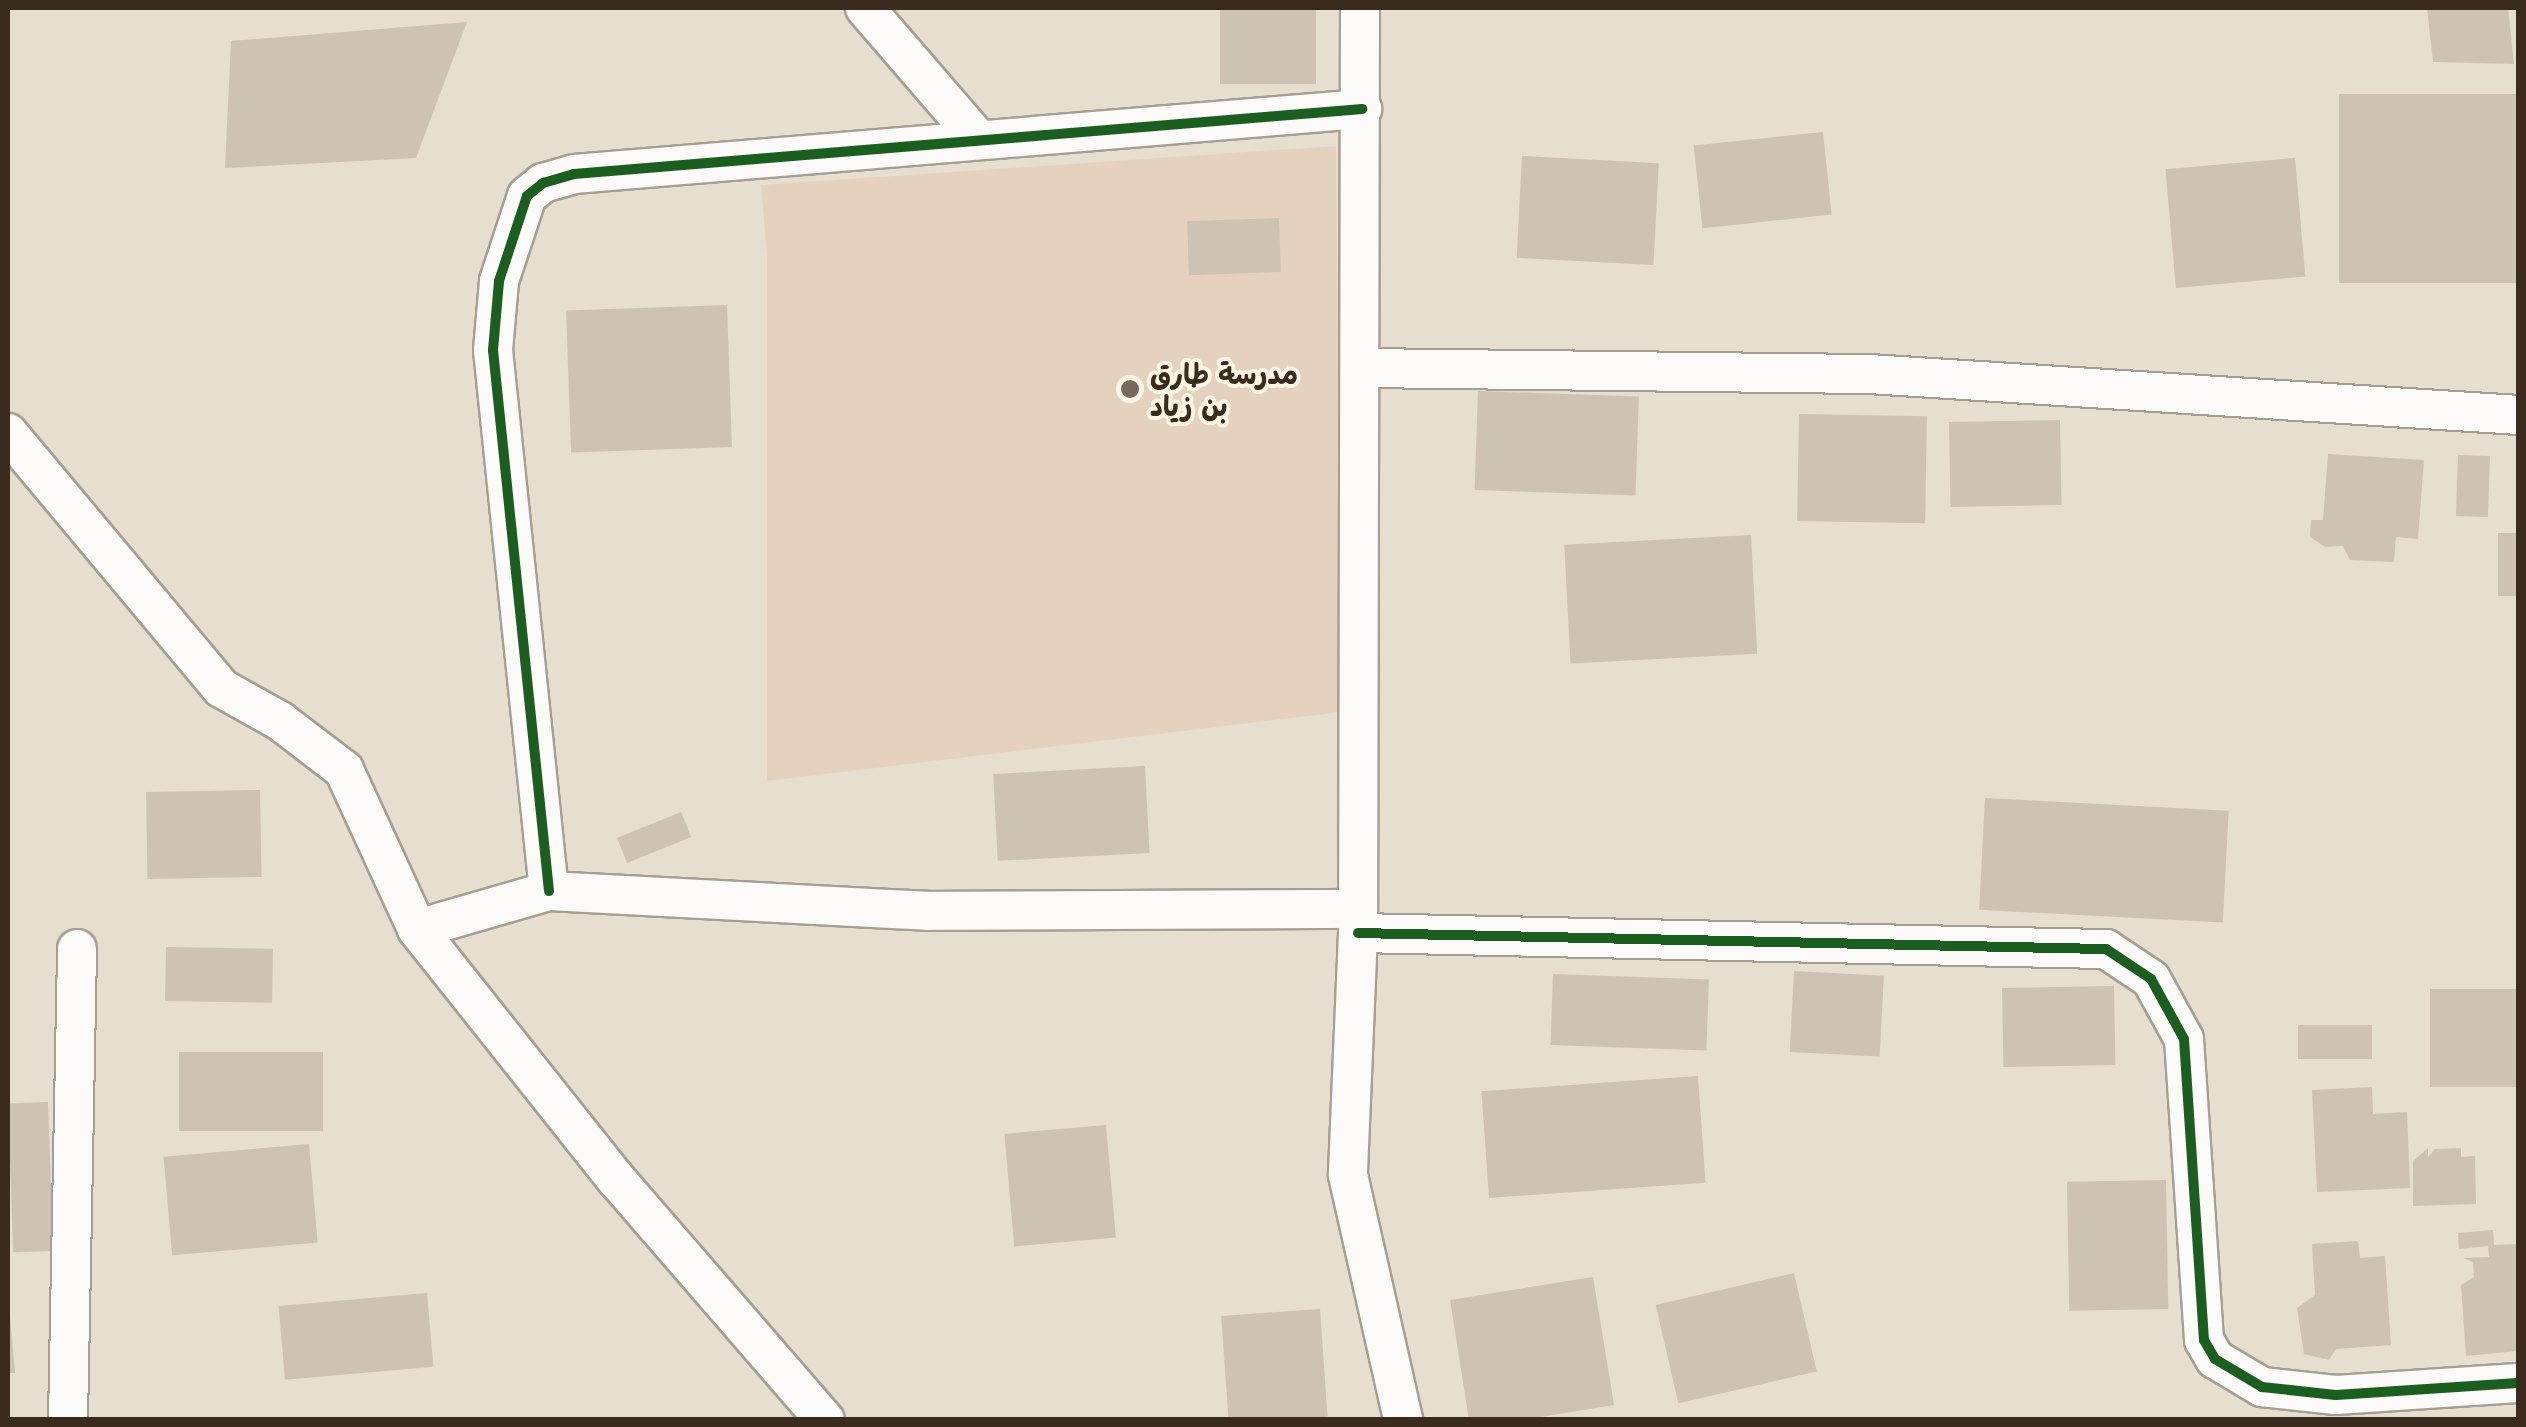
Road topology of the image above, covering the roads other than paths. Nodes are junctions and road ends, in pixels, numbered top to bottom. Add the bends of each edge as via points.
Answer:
1 (866, 8) edge
2 (1360, 8) edge
3 (1362, 109) junction
4 (979, 140) junction
5 (1361, 368) junction
6 (2518, 415) edge
7 (8, 433) edge
8 (548, 892) junction
9 (1358, 921) junction
10 (417, 929) junction
11 (77, 949) dead end
12 (2518, 1383) edge
13 (68, 1420) edge
14 (825, 1420) edge
15 (1403, 1420) edge

1 - 4 street
2 - 3 street
3 - 4 street
3 - 5 street
4 - 8 street via 574,174 527,196 499,281 492,350
5 - 6 street via 1869,374
5 - 9 street
7 - 10 street via 221,688 280,720 344,770
8 - 9 street
8 - 10 street
9 - 12 street via 2106,950 2151,979 2184,1039 2204,1340 2215,1358 2262,1387 2336,1395
9 - 15 street via 1348,1174
10 - 14 street via 616,1179
11 - 13 street

